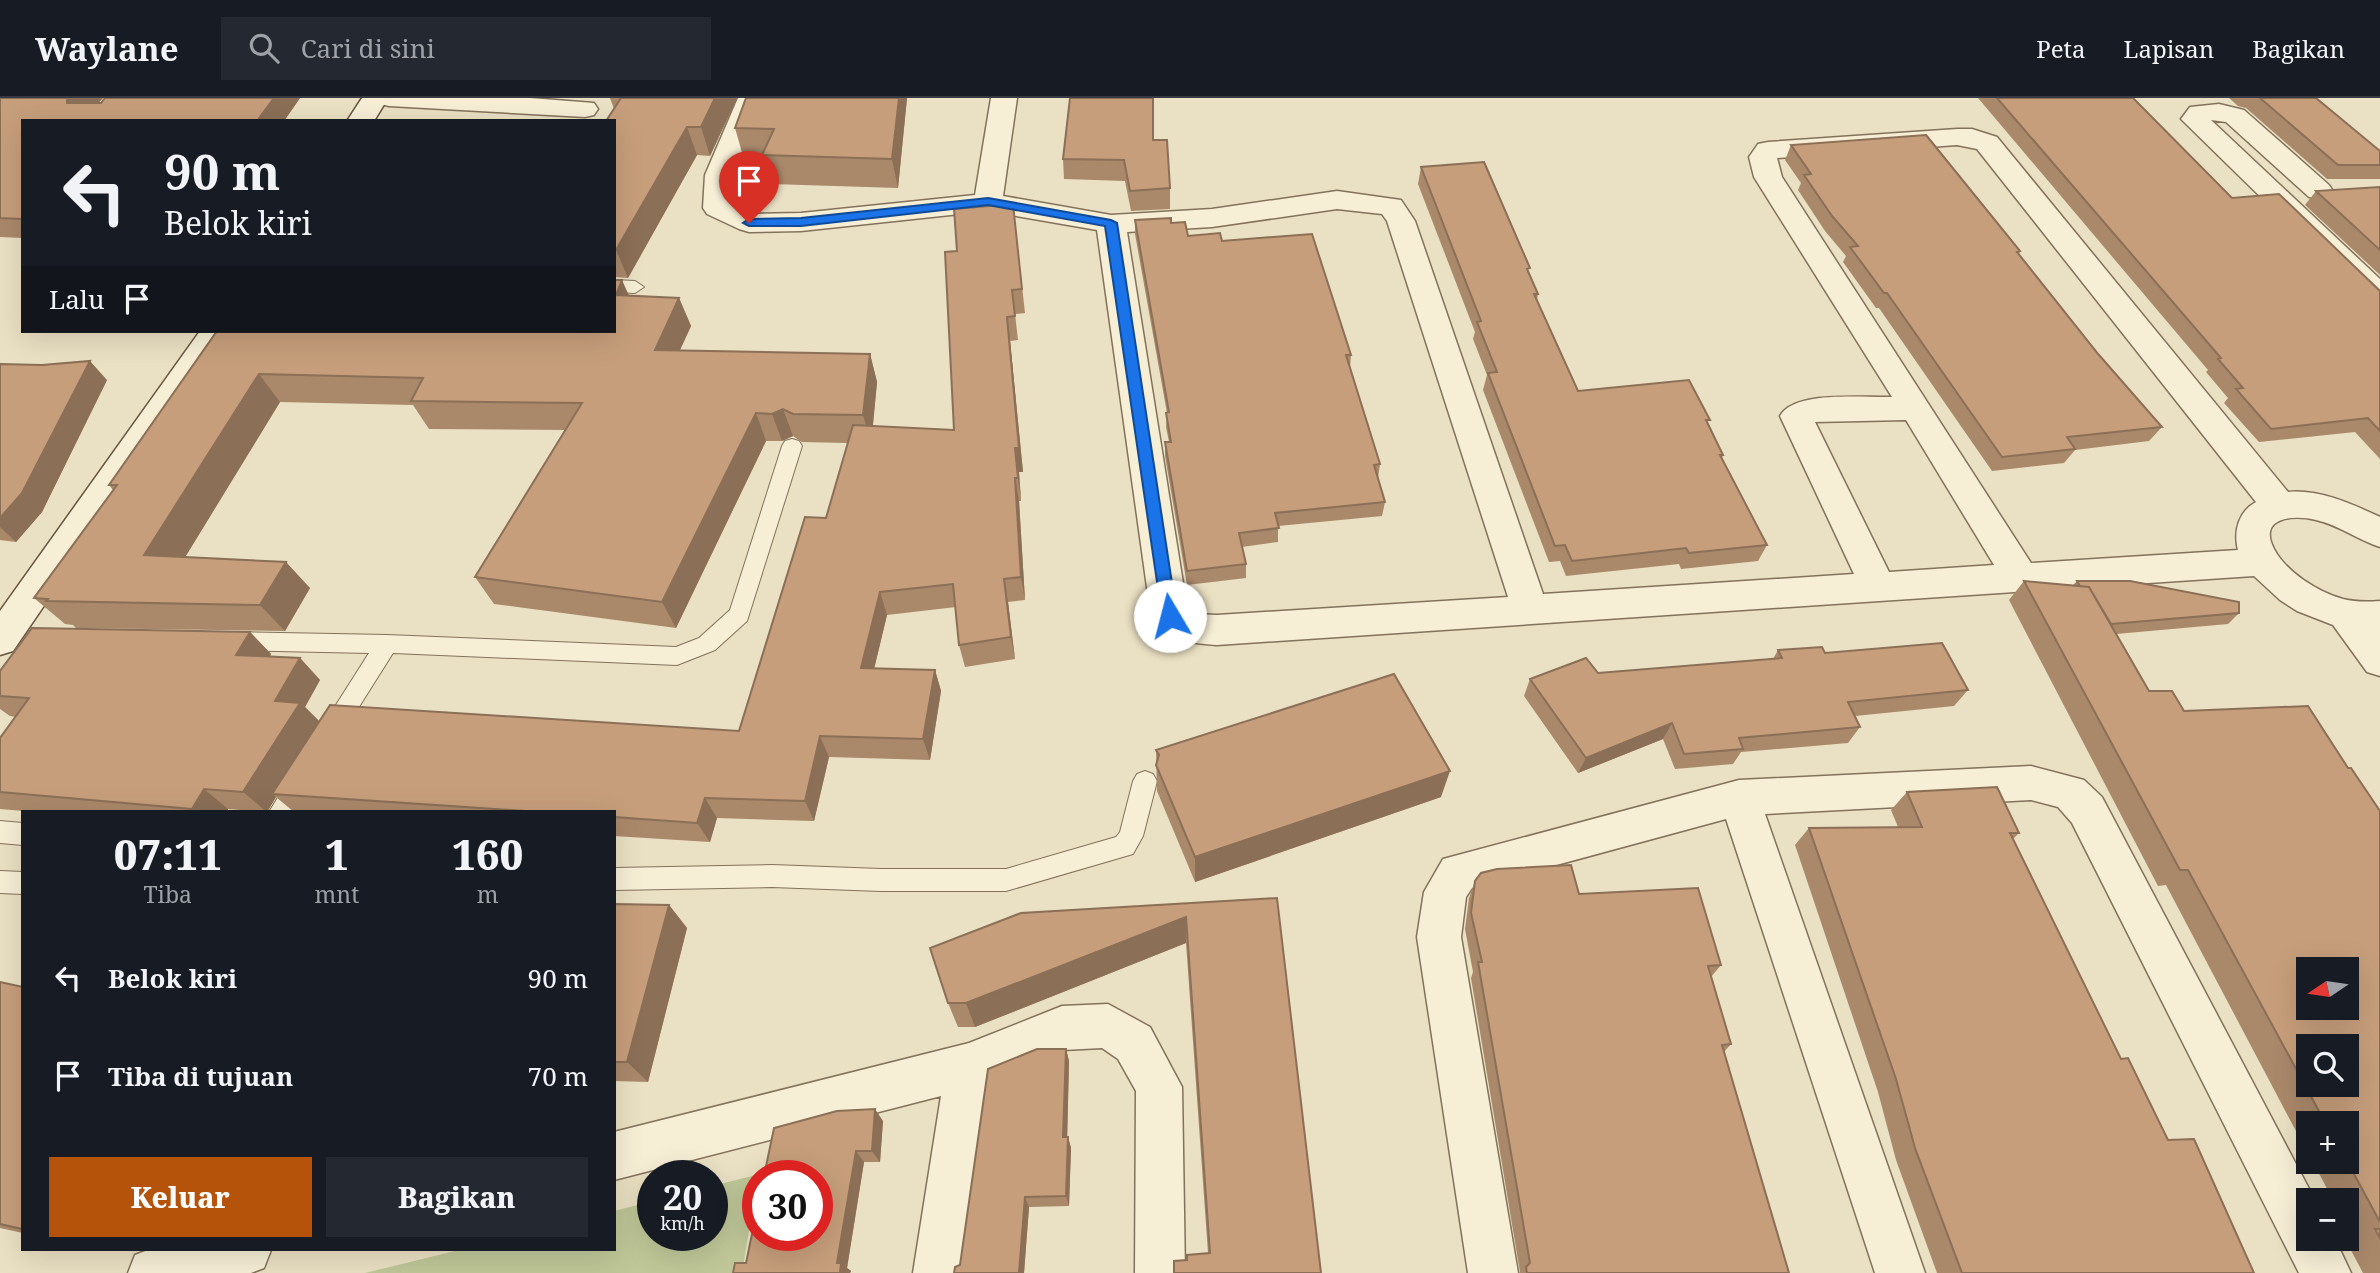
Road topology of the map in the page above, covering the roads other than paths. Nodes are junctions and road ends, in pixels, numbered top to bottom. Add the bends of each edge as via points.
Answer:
1 (375, 98) edge
2 (389, 98) edge
3 (751, 98) edge
4 (1004, 98) edge
5 (585, 108) dead end
6 (361, 119) edge
7 (2274, 193) junction
8 (988, 202) junction
9 (1111, 223) junction
10 (616, 286) edge
11 (635, 287) dead end
12 (2380, 296) edge
13 (215, 333) edge
14 (1914, 408) junction
15 (792, 446) edge
16 (2279, 506) junction
17 (2380, 534) edge
18 (2262, 562) junction
19 (2021, 579) junction
20 (1878, 586) junction
21 (1530, 609) junction
22 (2363, 615) edge
23 (9, 639) edge
24 (206, 641) edge
25 (387, 644) junction
26 (2380, 661) edge
27 (1145, 782) dead end
28 (1739, 798) junction
29 (282, 810) edge
30 (0, 832) edge
31 (21, 834) edge
32 (616, 879) edge
33 (0, 882) edge
34 (21, 883) edge
35 (969, 1066) junction
36 (616, 1155) edge
37 (242, 1251) edge
38 (153, 1273) edge
39 (938, 1273) edge
40 (1160, 1273) edge
41 (1493, 1273) edge
42 (1900, 1273) edge
43 (2326, 1273) edge

1 - 6 street
2 - 5 street
3 - 8 street via 719,175 717,208 749,223 801,222
4 - 8 street
7 - 7 street via 2332,191 2235,116 2199,113 2194,119
7 - 12 street
8 - 9 street
9 - 21 street via 1212,218 1337,200 1391,206 1401,221
9 - 21 street via 1170,616 1188,628 1217,630
10 - 11 lane
13 - 23 street
14 - 16 street via 1768,177 1763,157 1768,150 1957,137 1987,143
14 - 19 street
14 - 20 street via 1804,411 1796,416
15 - 25 lane via 739,615 707,644 677,656
16 - 17 street via 2306,505 2337,512
16 - 18 street via 2263,514 2253,527 2253,543
18 - 19 street
18 - 22 street via 2283,584 2313,602
19 - 20 street
20 - 21 street
22 - 26 street
24 - 25 lane
25 - 29 lane
27 - 32 lane via 1131,836 1124,846 1006,880
28 - 41 street via 1458,873 1445,892 1439,937
28 - 42 street
28 - 43 street via 2031,783 2070,792 2087,810
30 - 31 lane
33 - 34 lane
35 - 36 street
35 - 39 street
35 - 40 street via 1062,1028 1108,1026 1134,1043 1159,1087
37 - 38 street

